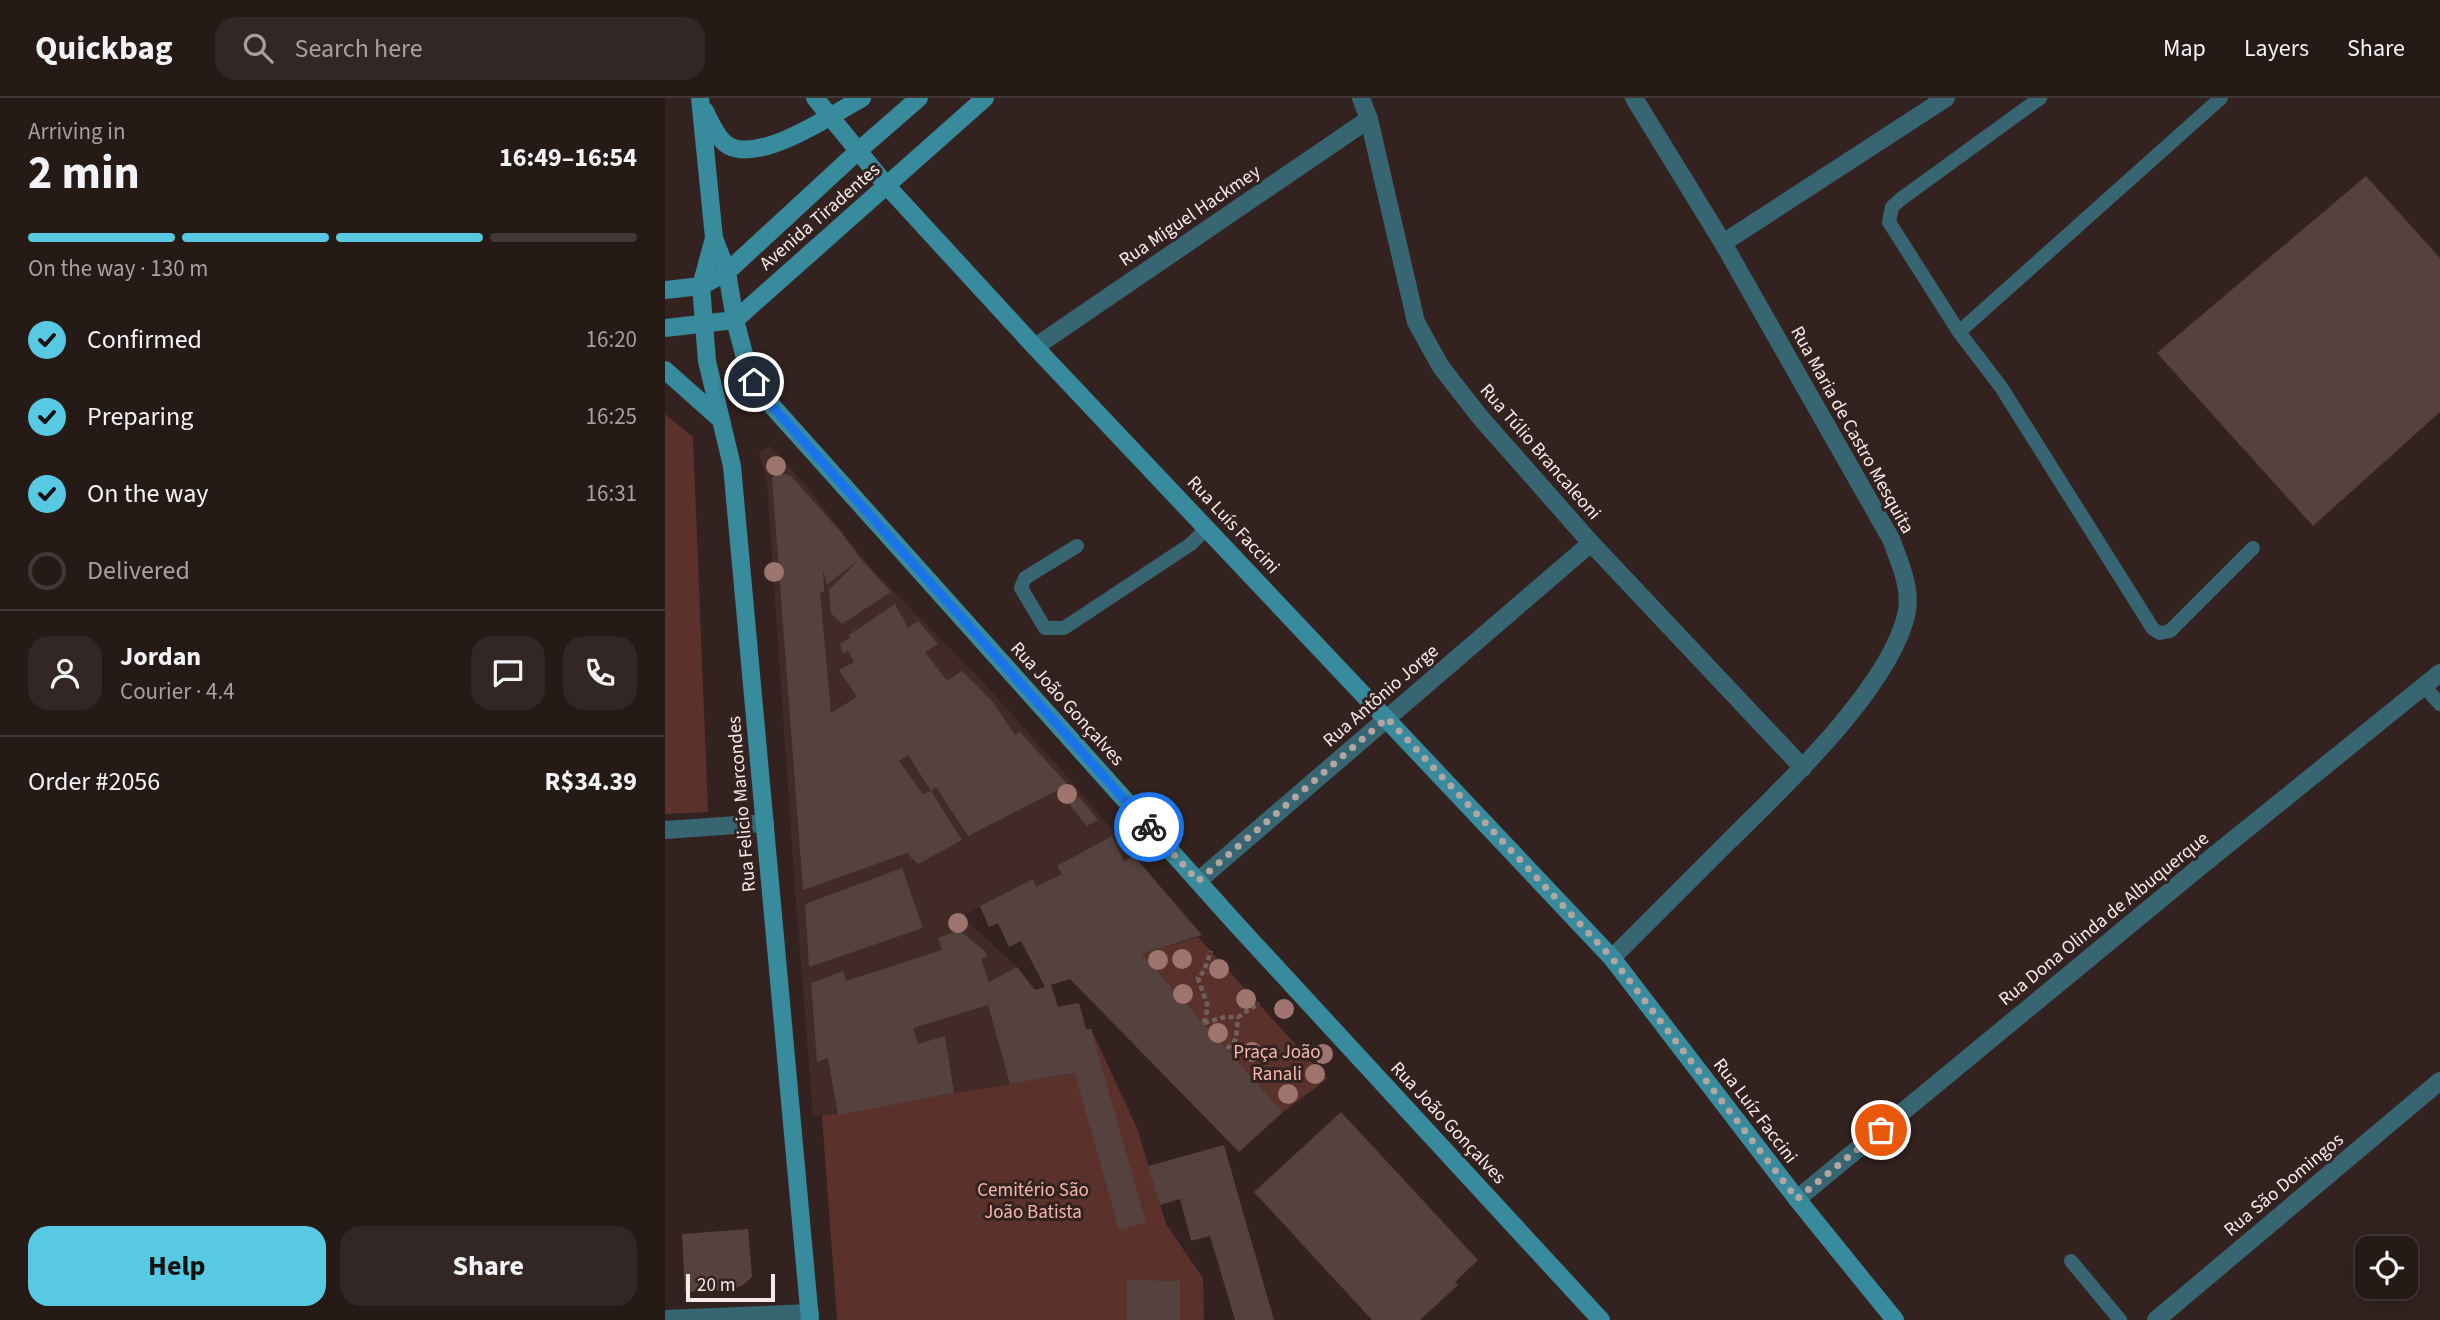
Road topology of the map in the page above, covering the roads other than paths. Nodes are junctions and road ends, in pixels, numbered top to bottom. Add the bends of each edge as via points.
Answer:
1 (815, 98) edge
2 (862, 98) edge
3 (919, 98) edge
4 (985, 98) edge
5 (1361, 98) edge
6 (1634, 98) edge
7 (1946, 98) edge
8 (2040, 98) edge
9 (2221, 98) edge
10 (700, 100) edge
11 (829, 117) junction
12 (1369, 119) junction
13 (857, 152) junction
14 (887, 186) junction
15 (713, 238) junction
16 (1723, 243) junction
17 (727, 272) junction
18 (701, 286) junction
19 (665, 290) edge
20 (735, 320) junction
21 (705, 323) junction
22 (665, 328) edge
23 (1959, 332) junction
24 (1035, 347) junction
25 (665, 370) edge
26 (720, 419) junction
27 (1207, 528) junction
28 (1591, 543) junction
29 (1077, 546) dead end
30 (2253, 548) dead end
31 (2440, 673) edge
32 (2424, 686) junction
33 (2440, 704) edge
34 (1387, 718) junction
35 (1803, 768) junction
36 (765, 824) junction
37 (665, 830) edge
38 (1198, 881) junction
39 (1612, 958) junction
40 (2440, 1081) edge
41 (1797, 1199) junction
42 (2071, 1261) dead end
43 (810, 1316) edge
44 (665, 1319) edge
45 (1601, 1320) edge
46 (1895, 1320) edge
47 (2120, 1320) edge
48 (2156, 1320) edge

1 - 11 main road, Rua Luís Faccini
2 - 11 main road
3 - 13 main road, Avenida Tiradentes
4 - 14 main road, Avenida Tiradentes
5 - 12 street, Rua Túlio Brancaleoni
6 - 16 street, Rua Maria de Castro Mesquita
7 - 16 street
8 - 23 lane via 1901,199 1889,214 1889,222
9 - 23 lane
10 - 11 main road via 728,145 742,149 759,149
10 - 15 main road
11 - 13 main road, Rua Luís Faccini
12 - 24 street, Rua Miguel Hackmey
12 - 28 street, Rua Túlio Brancaleoni via 1416,322 1441,367
13 - 14 main road, Rua Luís Faccini
13 - 17 main road, Avenida Tiradentes
14 - 20 main road, Avenida Tiradentes
14 - 24 main road, Rua Luís Faccini
15 - 17 main road, Rua João Gonçalves
15 - 18 main road
16 - 35 street, Rua Maria de Castro Mesquita via 1891,539 1905,578 1907,610 1891,653
17 - 18 main road, Avenida Tiradentes
17 - 20 main road, Rua João Gonçalves
18 - 19 main road, Avenida Tiradentes
18 - 21 main road, Rua Felicio Marcondes
20 - 21 main road
20 - 38 main road, Rua João Gonçalves via 748,369 765,398
21 - 22 main road
21 - 26 main road, Rua Felicio Marcondes via 707,362
23 - 30 lane via 2001,387 2153,629 2170,631
24 - 27 main road, Rua Luís Faccini
25 - 26 main road
26 - 36 main road, Rua Felicio Marcondes via 732,466
27 - 29 lane via 1191,544 1064,628 1045,628 1021,588 1025,578
27 - 34 main road, Rua Luís Faccini
28 - 34 street, Rua Antônio Jorge
28 - 35 street, Rua Túlio Brancaleoni
31 - 32 street, Rua Dona Olinda de Albuquerque
32 - 33 lane
32 - 41 street, Rua Dona Olinda de Albuquerque
34 - 38 street, Rua Antônio Jorge
34 - 39 main road, Rua Luís Faccini
35 - 39 street, Rua Maria de Castro Mesquita
36 - 37 street
36 - 43 main road, Rua Felicio Marcondes
38 - 45 main road, Rua João Gonçalves
39 - 41 main road, Rua Luíz Faccini
40 - 48 street, Rua São Domingos
41 - 46 main road, Rua Luíz Faccini
42 - 47 lane
43 - 44 street

